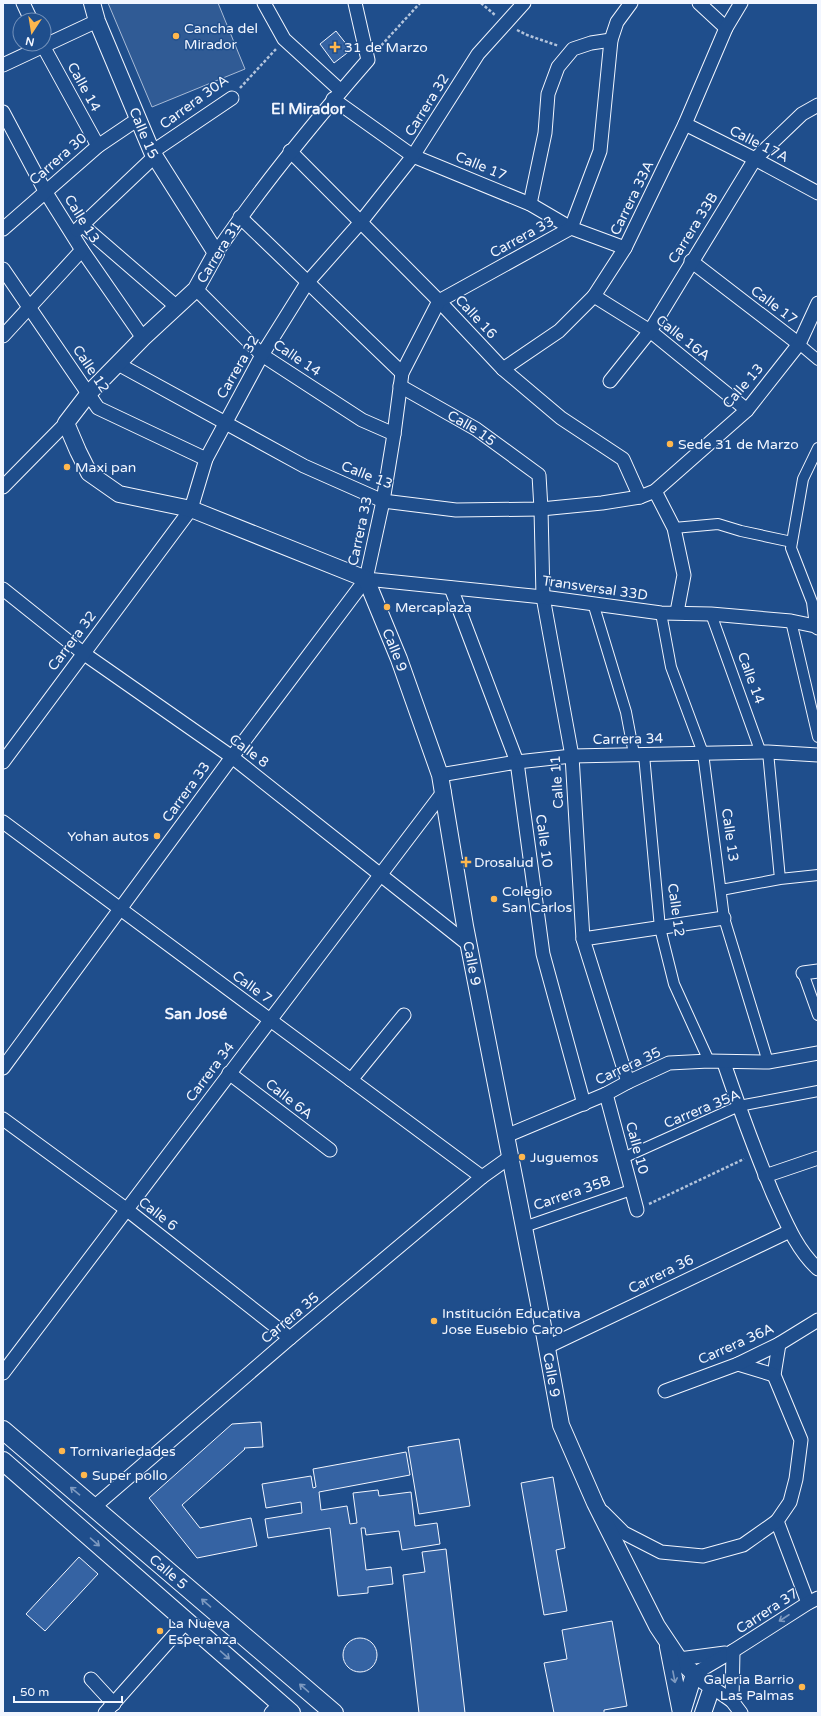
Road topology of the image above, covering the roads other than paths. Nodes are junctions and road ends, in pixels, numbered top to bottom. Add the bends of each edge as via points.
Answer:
1 (92, 3) edge
2 (264, 3) edge
3 (355, 3) edge
4 (524, 3) edge
5 (631, 3) edge
6 (699, 3) edge
7 (741, 3) edge
8 (97, 21) junction
9 (726, 28) junction
10 (611, 40) junction
11 (52, 41) edge
12 (29, 52) edge
13 (47, 52) edge
14 (3, 65) edge
15 (337, 95) junction
16 (232, 98) road end
17 (818, 105) edge
18 (3, 112) edge
19 (138, 119) junction
20 (685, 124) junction
21 (98, 146) junction
22 (290, 151) junction
23 (154, 154) junction
24 (413, 156) junction
25 (755, 159) junction
26 (45, 191) junction
27 (818, 193) edge
28 (530, 204) junction
29 (240, 217) junction
30 (360, 223) junction
31 (82, 225) junction
32 (571, 228) junction
33 (3, 229) edge
34 (72, 233) junction
35 (625, 248) junction
36 (82, 250) junction
37 (216, 253) junction
38 (691, 261) junction
39 (3, 269) edge
40 (307, 283) junction
41 (196, 289) junction
42 (594, 296) junction
43 (439, 301) junction
44 (818, 303) edge
45 (29, 307) junction
46 (177, 307) junction
47 (650, 331) junction
48 (3, 336) edge
49 (143, 338) junction
50 (799, 344) junction
51 (262, 355) junction
52 (818, 360) edge
53 (118, 364) junction
54 (503, 369) junction
55 (401, 380) junction
56 (610, 381) dead end
57 (89, 393) junction
58 (747, 410) junction
59 (66, 422) junction
60 (225, 423) junction
61 (394, 434) junction
62 (818, 448) edge
63 (206, 459) junction
64 (539, 475) joint
65 (3, 487) edge
66 (655, 491) junction
67 (640, 497) junction
68 (383, 501) junction
69 (191, 509) junction
70 (541, 509) junction
71 (674, 528) junction
72 (792, 542) junction
73 (366, 579) junction
74 (451, 588) junction
75 (3, 589) edge
76 (543, 597) junction
77 (815, 600) edge
78 (593, 603) junction
79 (677, 612) junction
80 (661, 613) junction
81 (711, 614) junction
82 (791, 621) junction
83 (816, 627) edge
84 (83, 653) junction
85 (818, 737) edge
86 (764, 752) junction
87 (702, 753) junction
88 (639, 754) junction
89 (818, 755) edge
90 (572, 756) junction
91 (232, 757) junction
92 (3, 762) edge
93 (517, 762) junction
94 (440, 775) junction
95 (444, 791) junction
96 (3, 822) edge
97 (380, 875) junction
98 (818, 875) edge
99 (780, 879) junction
100 (721, 890) junction
101 (121, 910) junction
102 (724, 918) junction
103 (660, 928) junction
104 (583, 939) junction
105 (469, 945) junction
106 (818, 971) edge
107 (803, 973) joint
108 (404, 1015) dead end
109 (818, 1015) edge
110 (270, 1020) junction
111 (818, 1053) edge
112 (709, 1061) junction
113 (724, 1062) junction
114 (768, 1062) junction
115 (3, 1068) edge
116 (229, 1072) junction
117 (351, 1080) junction
118 (628, 1082) junction
119 (818, 1091) edge
120 (606, 1094) junction
121 (584, 1104) junction
122 (739, 1106) junction
123 (3, 1119) edge
124 (506, 1136) junction
125 (330, 1150) dead end
126 (510, 1157) junction
127 (623, 1158) junction
128 (818, 1158) edge
129 (765, 1176) junction
130 (482, 1178) junction
131 (631, 1190) junction
132 (126, 1209) junction
133 (637, 1210) road end
134 (524, 1227) junction
135 (790, 1231) junction
136 (818, 1269) edge
137 (818, 1320) edge
138 (290, 1338) junction
139 (779, 1344) junction
140 (547, 1347) junction
141 (738, 1364) junction
142 (3, 1373) edge
143 (774, 1375) junction
144 (665, 1391) dead end
145 (3, 1430) edge
146 (3, 1461) edge
147 (595, 1503) junction
148 (94, 1507) junction
149 (777, 1521) junction
150 (813, 1600) edge
151 (186, 1622) junction
152 (666, 1641) junction
153 (733, 1651) junction
154 (680, 1660) junction
155 (694, 1674) junction
156 (91, 1679) dead end
157 (712, 1687) junction
158 (732, 1701) junction
159 (110, 1708) edge
160 (281, 1710) edge
161 (334, 1713) edge
162 (681, 1713) edge
163 (703, 1713) edge
164 (742, 1713) edge

1 - 8 street, Calle 15
2 - 15 street, Calle 17 via 284,39
3 - 15 street, Carrera 31 via 368,60
4 - 24 street, Carrera 32 via 478,54
5 - 10 street, Carrera 33 via 617,22
6 - 9 street
7 - 9 street, Carrera 33A
8 - 11 street
8 - 19 street, Calle 15
9 - 20 street, Carrera 33A
10 - 28 street via 573,49 558,67 548,94 545,134
10 - 32 street, Carrera 33 via 600,151
12 - 14 street
13 - 21 street, Calle 14
15 - 22 street, Carrera 31
15 - 24 street, Calle 17
16 - 23 street, Carrera 30A
17 - 25 street, Carrera 33B via 802,114
18 - 26 street, Calle 13
19 - 21 street, Carrera 30
19 - 23 street, Calle 15
20 - 25 street, Calle 17A
20 - 35 street, Carrera 33A
21 - 26 street, Carrera 30
22 - 29 street, Carrera 31
22 - 30 street, Calle 16
23 - 31 street, Carrera 30A
23 - 37 street, Calle 15
24 - 28 street, Calle 17
24 - 30 street, Carrera 32
25 - 27 street, Calle 17A
25 - 38 street, Carrera 33B
26 - 33 street, Carrera 30
26 - 34 street, Calle 13
28 - 32 street, Calle 17
29 - 37 street, Carrera 31
29 - 40 street, Calle 15
30 - 40 street, Carrera 32
30 - 43 street, Calle 16
31 - 34 street, Carrera 30A
31 - 46 street
32 - 35 street, Calle 17
32 - 43 street, Carrera 33
34 - 36 street, Calle 13
35 - 42 street, Carrera 33A
36 - 45 street
36 - 49 street, Calle 13
37 - 41 street, Carrera 31
38 - 47 street, Carrera 33B
38 - 50 street, Calle 17
39 - 45 street, Calle 12
40 - 51 street, Carrera 32
40 - 55 street, Calle 15
41 - 46 street, Carrera 31
41 - 51 street, Calle 14
42 - 47 street, Calle 16A
42 - 54 street, Carrera 33A via 559,331
43 - 54 street, Calle 16
43 - 55 street, Carrera 33
44 - 50 street, Calle 13
45 - 48 street
45 - 57 street, Calle 12
46 - 49 street, Carrera 31
47 - 56 street, Carrera 33B
47 - 58 street, Calle 16A
49 - 53 street, Carrera 31
50 - 52 street, Calle 17
50 - 58 street, Calle 13
51 - 60 street, Carrera 32
51 - 61 street, Calle 14 via 362,420
53 - 57 street, Carrera 31
53 - 60 street, Calle 13
54 - 67 street, Calle 16 via 561,418 624,459
55 - 61 street, Carrera 33
55 - 64 street, Calle 15 via 476,429
57 - 59 street, Carrera 31
57 - 63 street, Calle 12 via 98,408
58 - 66 street, Calle 13
59 - 65 street, Carrera 31
59 - 69 street via 89,473 119,494
60 - 63 street, Carrera 32
60 - 68 street, Calle 13 via 304,466
61 - 68 street, Carrera 33
62 - 72 street via 803,479
63 - 69 street, Carrera 32
64 - 70 street, Calle 11
66 - 67 street, Calle 13
66 - 71 street
67 - 70 street, Calle 13 via 602,504
68 - 70 street, Calle 13 via 456,510
68 - 73 street, Carrera 33
69 - 73 street
69 - 84 street, Carrera 32
70 - 76 street, Calle 11
71 - 72 street via 718,524 741,532
71 - 79 street via 684,575
72 - 77 street via 791,548
73 - 74 street, Transversal 33D
73 - 91 street, Carrera 33
73 - 94 street, Calle 9
74 - 76 street, Transversal 33D
74 - 93 street, Calle 10
75 - 84 street, Calle 8
76 - 78 street, Transversal 33D
76 - 90 street, Calle 11
77 - 83 street
78 - 80 street, Transversal 33D
78 - 88 street, Calle 12
79 - 80 street, Transversal 33D
79 - 81 street, Transversal 33D
80 - 87 street, Calle 13 via 671,667
81 - 82 street, Transversal 33D
81 - 86 street, Calle 14
82 - 83 street, Transversal 33D
82 - 85 street
84 - 91 street, Calle 8
84 - 92 street, Carrera 32
86 - 87 street, Carrera 34
86 - 89 street, Carrera 34
86 - 99 street, Calle 14
87 - 88 street, Carrera 34
87 - 100 street, Calle 13
88 - 90 street, Carrera 34
88 - 103 street, Calle 12
90 - 93 street, Carrera 34
90 - 104 street, Calle 11
91 - 97 street, Calle 8
91 - 101 street, Carrera 33
93 - 94 street, Carrera 34
93 - 121 street, Calle 10 via 543,954
94 - 95 street, Calle 9
95 - 97 street, Carrera 34
95 - 105 street, Calle 9
96 - 101 street, Calle 7
97 - 105 street, Calle 8
97 - 110 street, Carrera 34
98 - 99 street
99 - 100 street
100 - 102 street, Calle 13
101 - 110 street, Calle 7
101 - 115 street, Carrera 33
102 - 103 street
102 - 114 street, Calle 13
103 - 104 street
103 - 112 street, Calle 12 via 674,984
104 - 118 street, Calle 11
105 - 124 street, Calle 9
106 - 107 street
107 - 109 street
108 - 117 street
110 - 116 street, Carrera 34
110 - 117 street, Calle 7
111 - 114 street, Carrera 35
112 - 113 street, Carrera 35
112 - 118 street, Carrera 35 via 669,1063
113 - 114 street, Carrera 35
113 - 122 street
116 - 125 street, Calle 6A
116 - 132 street, Carrera 34
117 - 130 street, Calle 7
118 - 120 street, Carrera 35
119 - 122 street, Carrera 35A
120 - 121 street, Carrera 35
120 - 127 street, Calle 10
121 - 124 street, Carrera 35
122 - 127 street, Carrera 35A
122 - 129 street
123 - 132 street, Calle 6
124 - 126 street, Calle 9
126 - 130 street, Carrera 35
126 - 134 street, Calle 9
127 - 131 street, Calle 10
128 - 129 street
129 - 135 street
130 - 138 street, Carrera 35
131 - 133 street, Calle 10
131 - 134 street, Carrera 35B
132 - 138 street, Calle 6
132 - 142 street, Carrera 34
134 - 140 street, Calle 9
135 - 136 street via 810,1262
135 - 140 street, Carrera 36
137 - 139 street, Carrera 36A
138 - 148 street, Carrera 35
139 - 141 street, Carrera 36A
139 - 143 street
140 - 147 street, Calle 9 via 561,1425
141 - 143 street
141 - 144 street, Carrera 36A
143 - 149 street via 801,1440 790,1502
148 -> 145 main road, Calle 5
146 -> 151 main road, Calle 5
147 - 149 street via 624,1533 661,1552 703,1556 743,1545
147 - 152 street, Calle 9
161 -> 148 main road, Calle 5
149 - 150 street
150 -> 153 street, Carrera 37
151 - 159 street
151 -> 160 main road, Calle 5
152 - 154 street, Calle 9
152 -> 162 street
153 - 154 street, Carrera 37
153 - 155 street, Carrera 37
153 - 158 street
154 - 155 street, Calle 9
155 - 157 street, Calle 9
155 - 162 street
156 - 159 street
157 - 158 street
157 - 163 street
158 - 164 street

